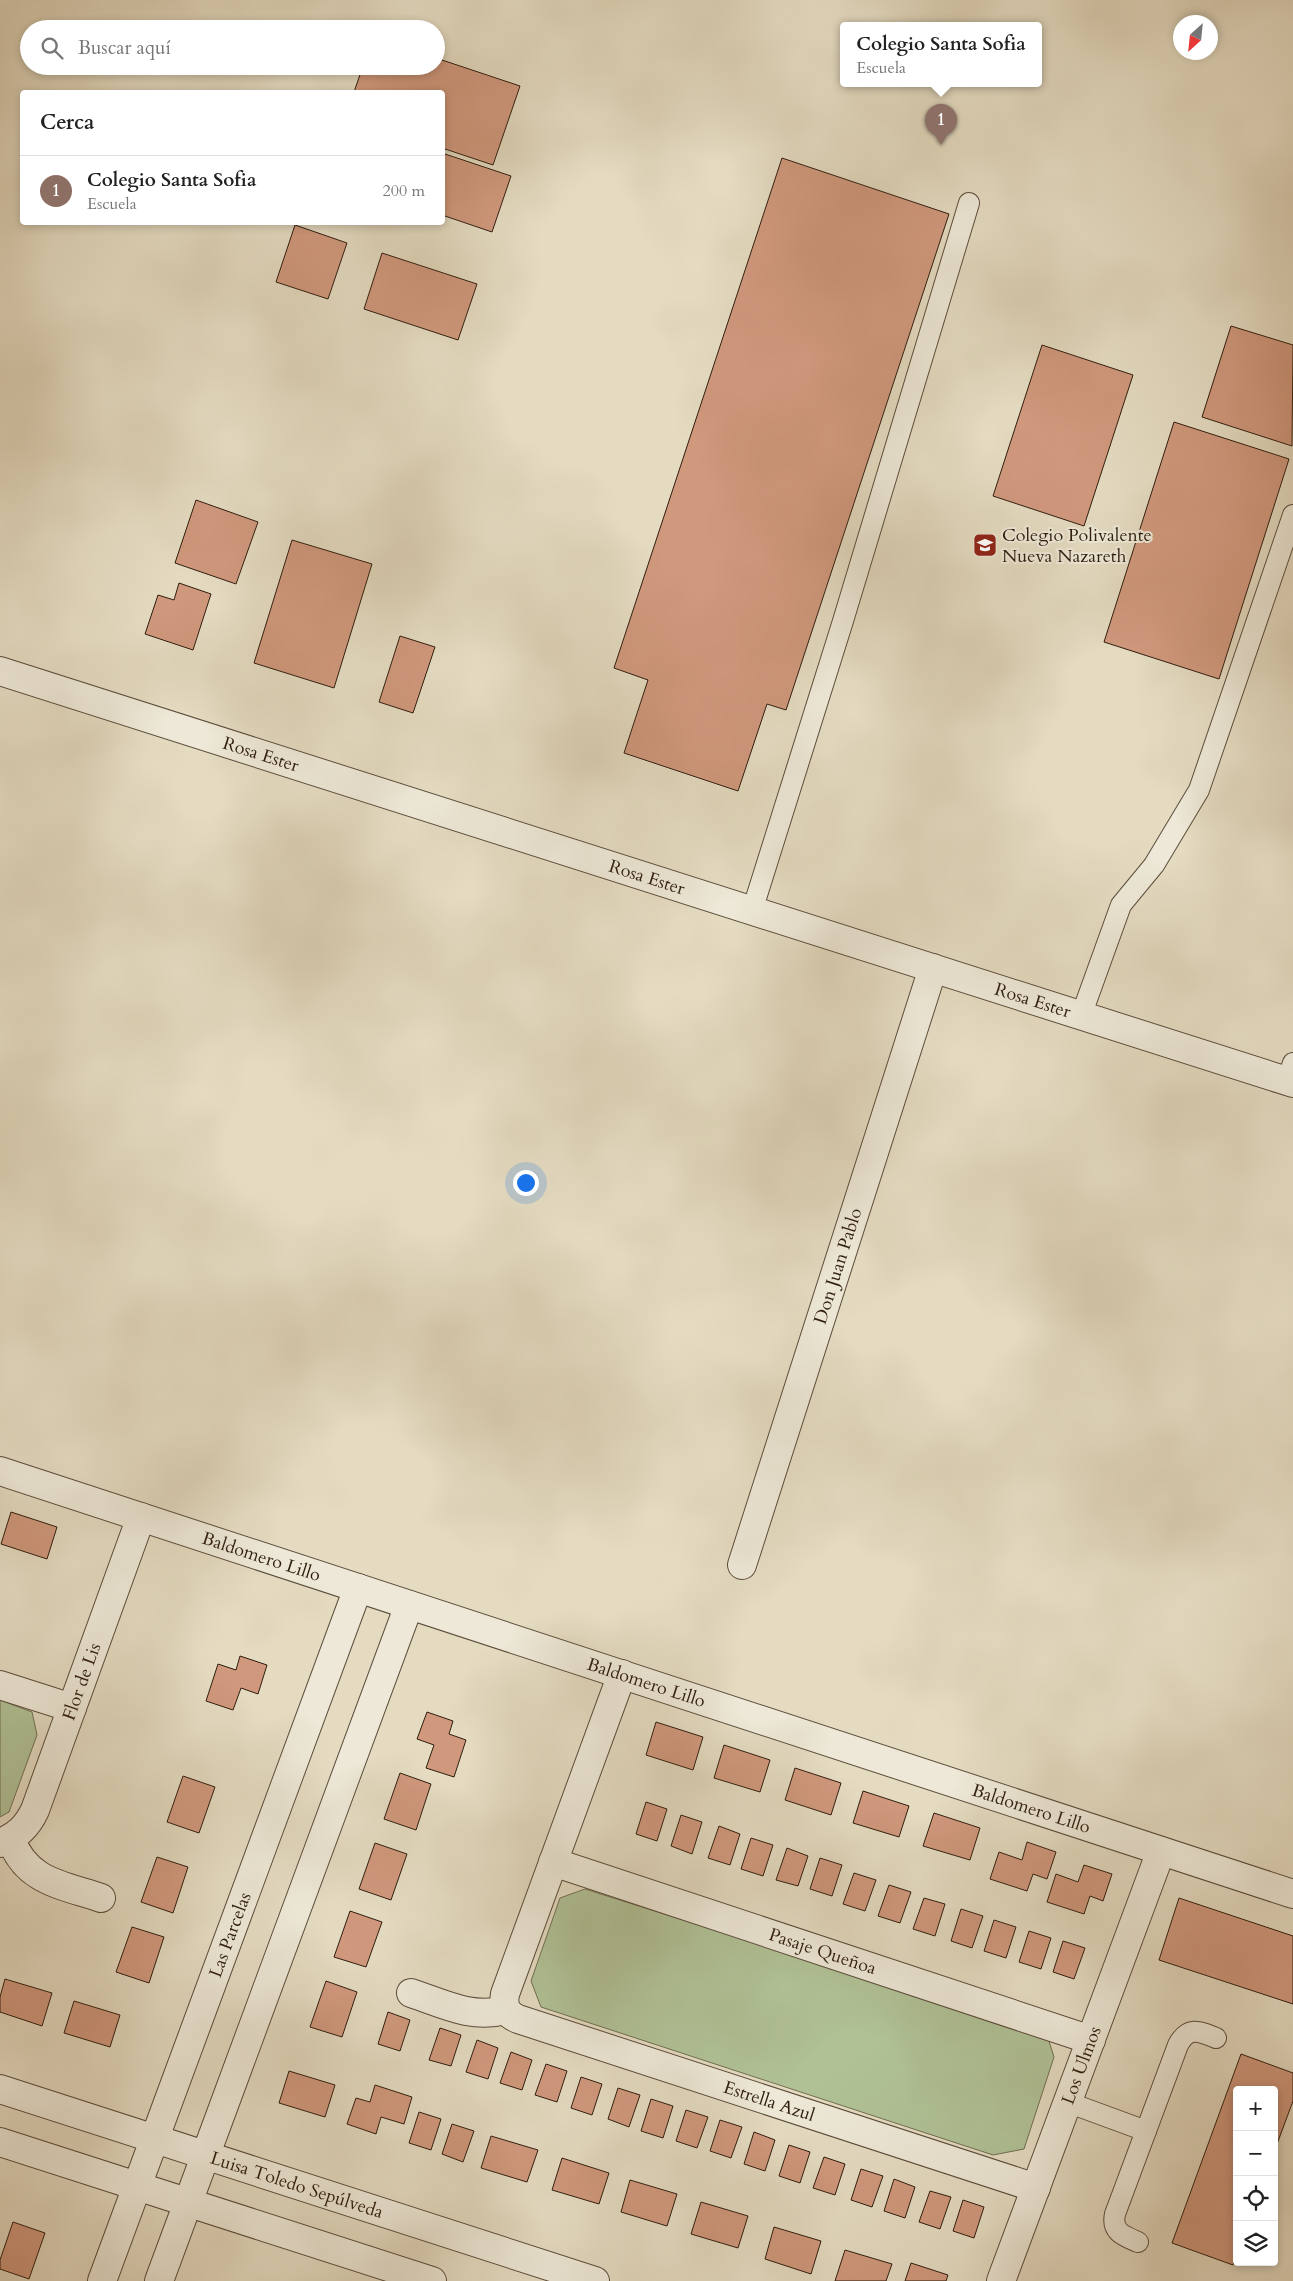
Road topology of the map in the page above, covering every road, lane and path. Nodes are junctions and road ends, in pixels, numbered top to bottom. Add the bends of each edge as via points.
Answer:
1 (969, 203) dead end
2 (1293, 515) edge
3 (0, 671) edge
4 (752, 911) junction
5 (933, 968) junction
6 (1081, 1016) junction
7 (1291, 1076) edge
8 (0, 1471) edge
9 (142, 1517) junction
10 (742, 1565) dead end
11 (358, 1588) junction
12 (409, 1605) junction
13 (622, 1674) junction
14 (0, 1685) edge
15 (72, 1708) junction
16 (5, 1841) edge
17 (1161, 1851) junction
18 (553, 1862) junction
19 (1293, 1894) edge
20 (101, 1898) dead end
21 (411, 1993) dead end
22 (506, 2010) junction
23 (1216, 2038) dead end
24 (1091, 2040) junction
25 (0, 2089) edge
26 (1067, 2102) junction
27 (1146, 2131) junction
28 (155, 2139) junction
29 (0, 2142) edge
30 (206, 2155) junction
31 (137, 2186) junction
32 (1036, 2188) junction
33 (188, 2203) junction
34 (1138, 2242) dead end
35 (102, 2281) edge
36 (159, 2281) edge
37 (432, 2281) edge
38 (594, 2281) edge
39 (1001, 2281) edge

1 - 4 lane
2 - 6 lane via 1200,790 1154,865 1121,905
3 - 4 street, Rosa Ester
4 - 5 street, Rosa Ester
5 - 6 street, Rosa Ester
5 - 10 street, Don Juan Pablo
6 - 7 street, Rosa Ester
8 - 9 street, Baldomero Lillo
9 - 11 street, Baldomero Lillo
9 - 15 street, Flor de Lis
11 - 12 street, Baldomero Lillo
11 - 28 street, Las Parcelas
12 - 13 street, Baldomero Lillo
12 - 30 street
13 - 17 street, Baldomero Lillo
13 - 18 street
14 - 15 street
15 - 16 street, Flor de Lis via 33,1816 21,1831
16 - 20 street, Flor de Lis via 32,1871
17 - 19 street, Baldomero Lillo
17 - 24 street, Los Ulmos
18 - 22 street via 505,1994
18 - 24 street, Pasaje Queñoa
21 - 22 street via 472,2013
22 - 32 street, Estrella Azul via 518,2019
23 - 27 lane via 1197,2031 1182,2037
24 - 26 street, Los Ulmos
25 - 28 street, Luisa Toledo Sepúlveda
26 - 27 lane
26 - 32 street, Los Ulmos
27 - 34 lane via 1114,2220 1117,2231
28 - 30 street, Luisa Toledo Sepúlveda
28 - 31 street, Las Parcelas
29 - 31 street
30 - 33 street
30 - 38 street, Luisa Toledo Sepúlveda
31 - 33 street
31 - 35 street, Las Parcelas
32 - 39 street, Los Ulmos
33 - 36 street
33 - 37 street

